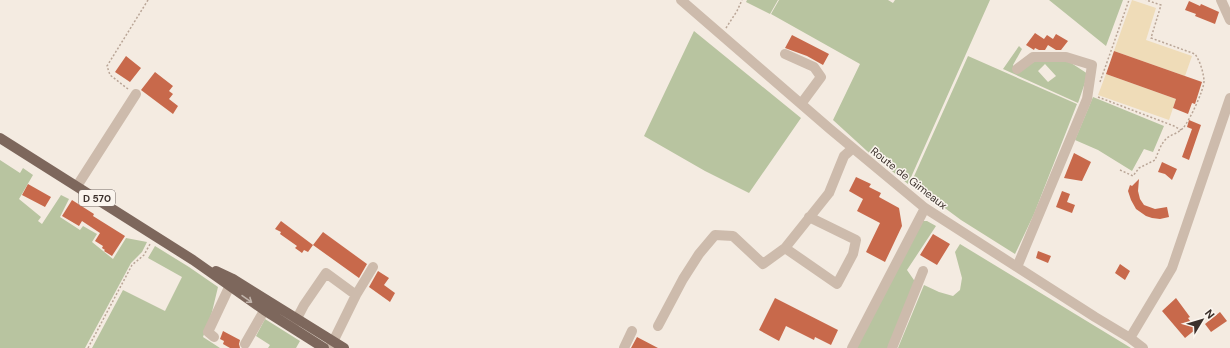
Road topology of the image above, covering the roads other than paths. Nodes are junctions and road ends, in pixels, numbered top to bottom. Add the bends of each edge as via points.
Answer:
1 (681, 0) edge
2 (1220, 0) edge
3 (1230, 20) edge
4 (785, 54) dead end
5 (1017, 69) dead end
6 (136, 94) road end
7 (1230, 98) edge
8 (801, 104) junction
9 (0, 138) edge
10 (853, 148) junction
11 (77, 186) junction
12 (925, 208) junction
13 (809, 217) junction
14 (785, 248) junction
15 (374, 267) dead end
16 (1017, 267) junction
17 (923, 271) dead end
18 (231, 282) junction
19 (356, 295) junction
20 (267, 306) junction
21 (294, 323) junction
22 (658, 326) dead end
23 (632, 331) dead end
24 (214, 337) dead end
25 (1130, 338) junction
26 (245, 344) dead end
27 (332, 345) edge
28 (324, 348) edge
29 (344, 348) edge
30 (624, 348) edge
31 (852, 348) edge
32 (892, 348) edge
33 (1143, 348) edge

1 - 8 street, Route de Gimeaux
2 - 3 street
4 - 8 street via 814,67 820,77
5 - 16 street via 1033,57 1066,57 1092,65 1087,99
6 - 11 street
7 - 25 street via 1172,268
8 - 10 street, Route de Gimeaux
9 - 11 main road, D 570
10 - 12 street, Route de Gimeaux
10 - 13 street via 844,156 829,192
11 - 18 main road, D 570
12 - 16 street, Route de Gimeaux
12 - 31 street
13 - 14 street
13 - 14 street via 856,240 853,254 837,284
14 - 22 street via 763,264 733,236 715,235 683,279
15 - 19 street
16 - 25 street, Route de Gimeaux
17 - 32 street
18 - 20 main road, D 570
18 - 24 street via 208,332
19 - 21 street via 326,273
19 - 27 street
20 - 21 main road, D 570
20 - 26 street
21 - 27 main road, D 570
21 - 28 main road, D 570
23 - 30 street
25 - 33 street, Route de Gimeaux
27 - 29 main road, D 570

